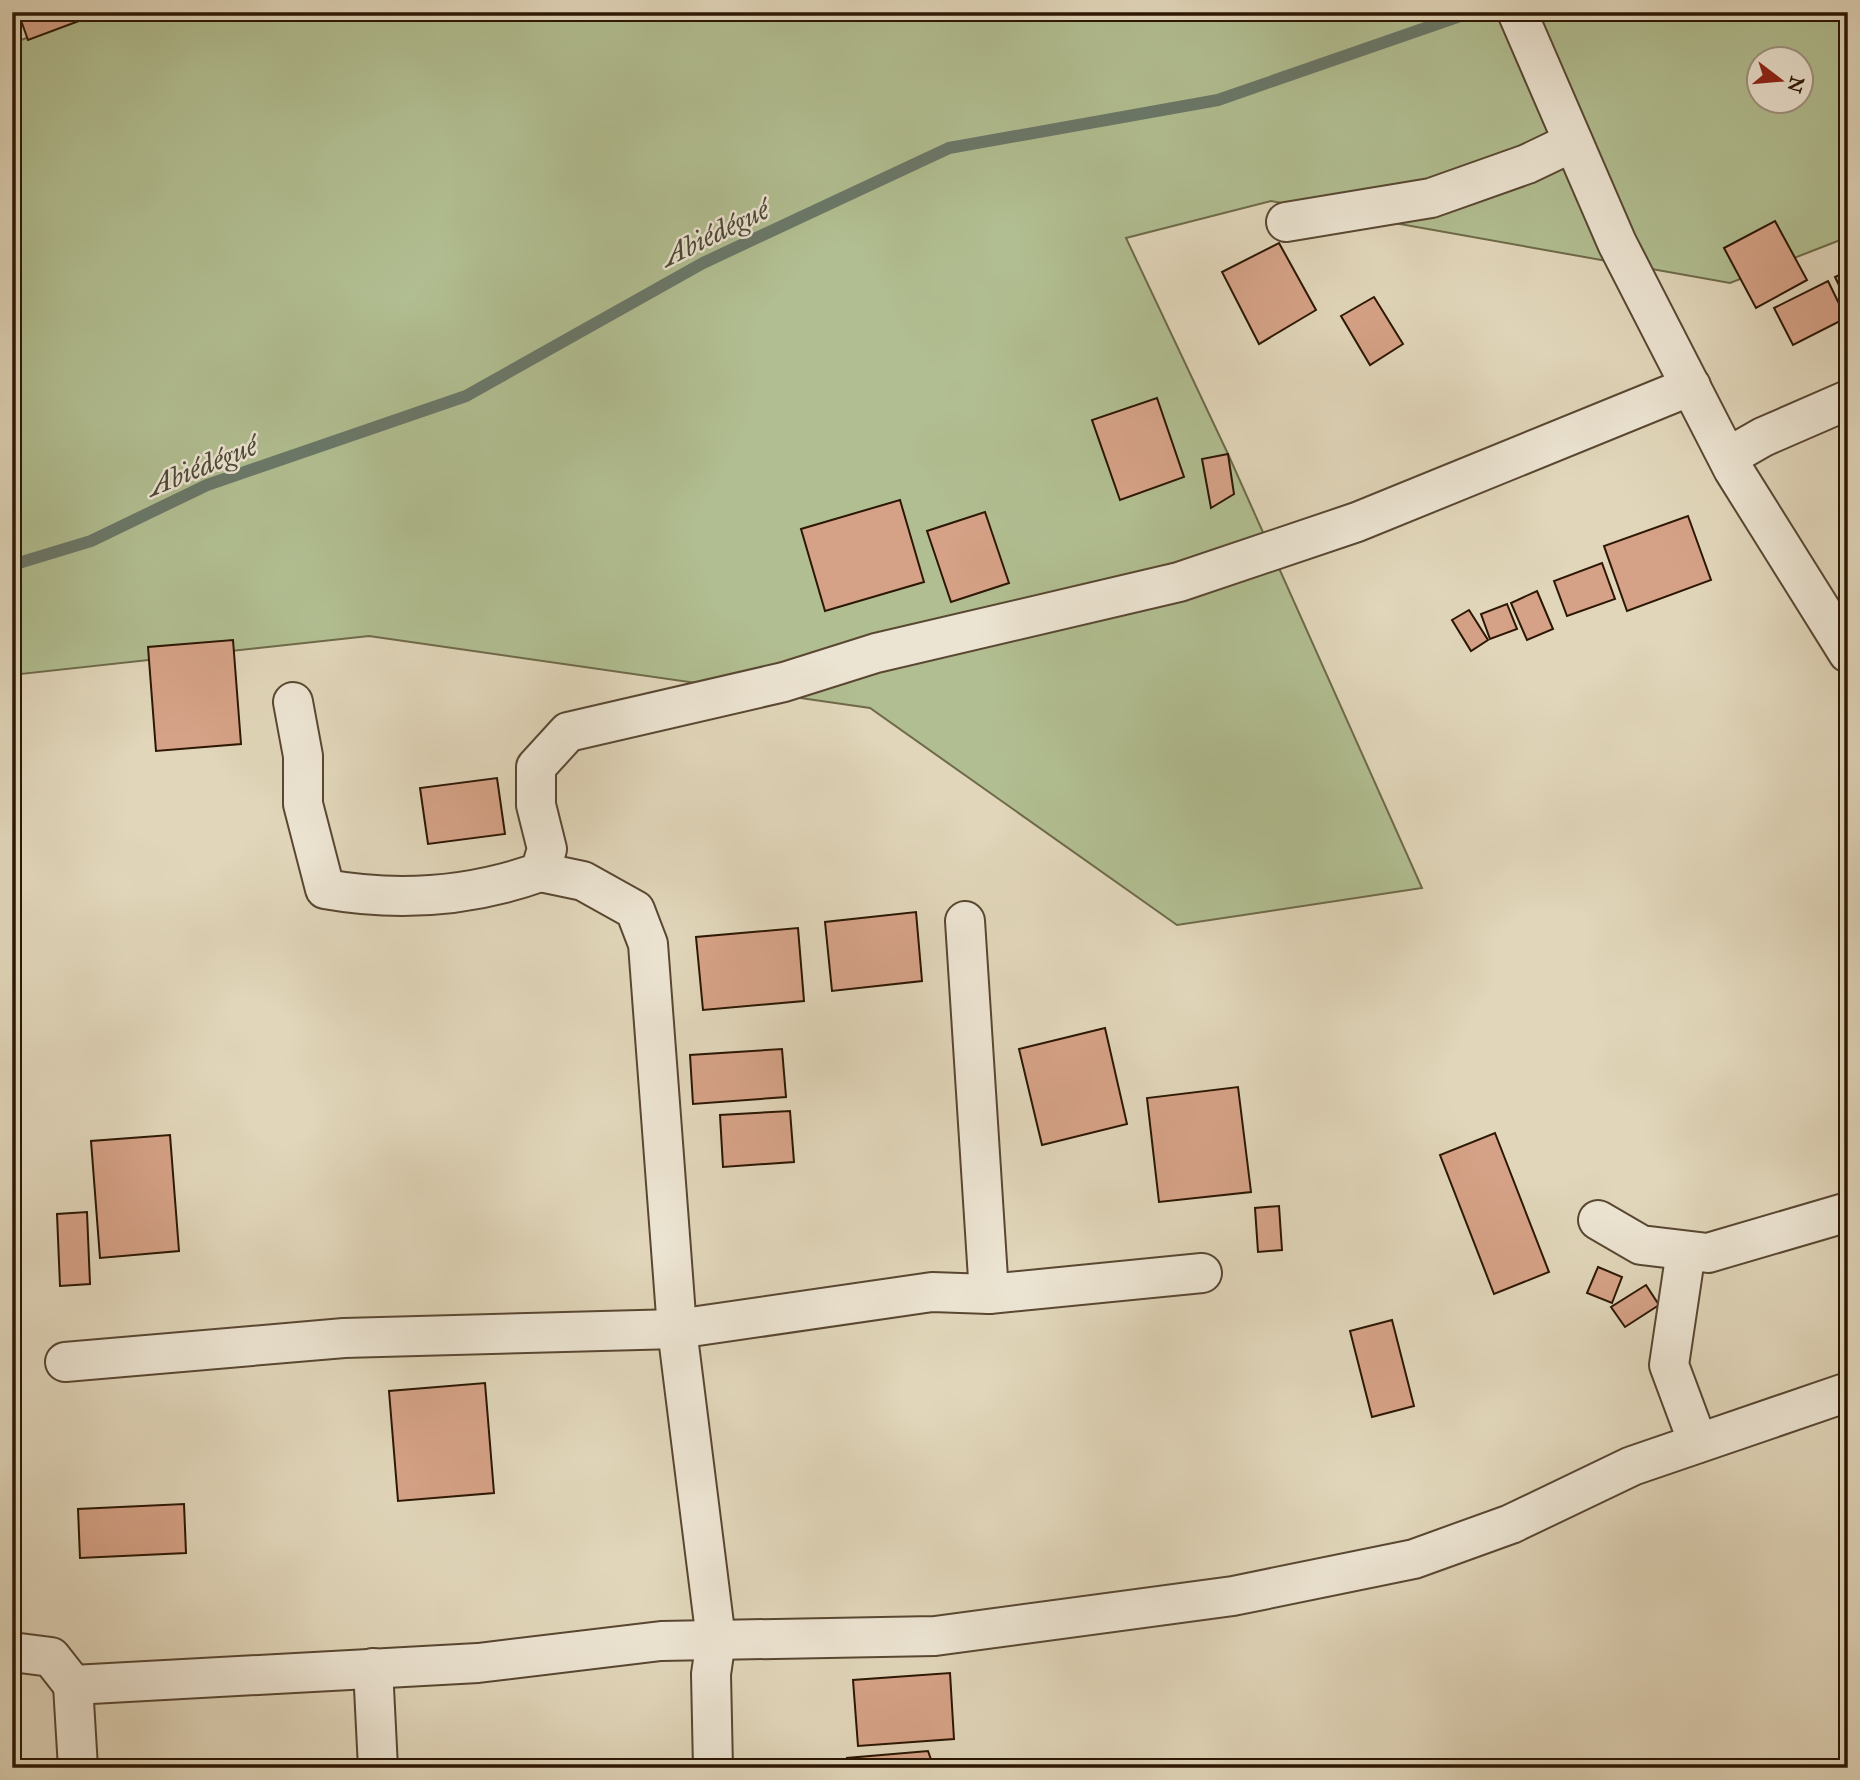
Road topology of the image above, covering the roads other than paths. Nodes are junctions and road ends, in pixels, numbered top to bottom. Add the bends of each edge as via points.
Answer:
1 (1517, 12) edge
2 (1573, 142) junction
3 (1286, 222) dead end
4 (1691, 386) junction
5 (1848, 400) edge
6 (1728, 457) junction
7 (1848, 653) edge
8 (293, 702) dead end
9 (540, 872) junction
10 (965, 921) dead end
11 (1848, 1212) edge
12 (1598, 1220) dead end
13 (1686, 1251) junction
14 (1202, 1273) dead end
15 (989, 1294) junction
16 (677, 1329) junction
17 (65, 1362) dead end
18 (1848, 1392) edge
19 (1698, 1443) junction
20 (716, 1640) junction
21 (12, 1651) edge
22 (373, 1668) junction
23 (73, 1685) junction
24 (78, 1768) edge
25 (378, 1768) edge
26 (713, 1768) edge

1 - 2 street
2 - 3 street via 1527,164 1431,198
2 - 4 street via 1617,243
4 - 6 street
4 - 9 street via 1357,522 1179,582 568,732 536,767 536,806 547,849
5 - 6 street
6 - 7 street
8 - 9 street via 303,756 303,804 325,890 376,896 449,894 504,885
9 - 16 street via 583,881 635,910 648,944
10 - 15 street
11 - 13 street via 1708,1254
12 - 13 street via 1641,1245
13 - 19 street via 1670,1365
14 - 15 street
15 - 16 street via 932,1292
16 - 17 street via 344,1338
16 - 20 street
18 - 19 street
19 - 20 street via 1632,1466 1511,1524 1414,1559 1233,1596 936,1636
20 - 22 street via 661,1641 478,1663
20 - 26 street via 711,1674
21 - 23 street via 51,1657
22 - 23 street
22 - 25 street
23 - 24 street

